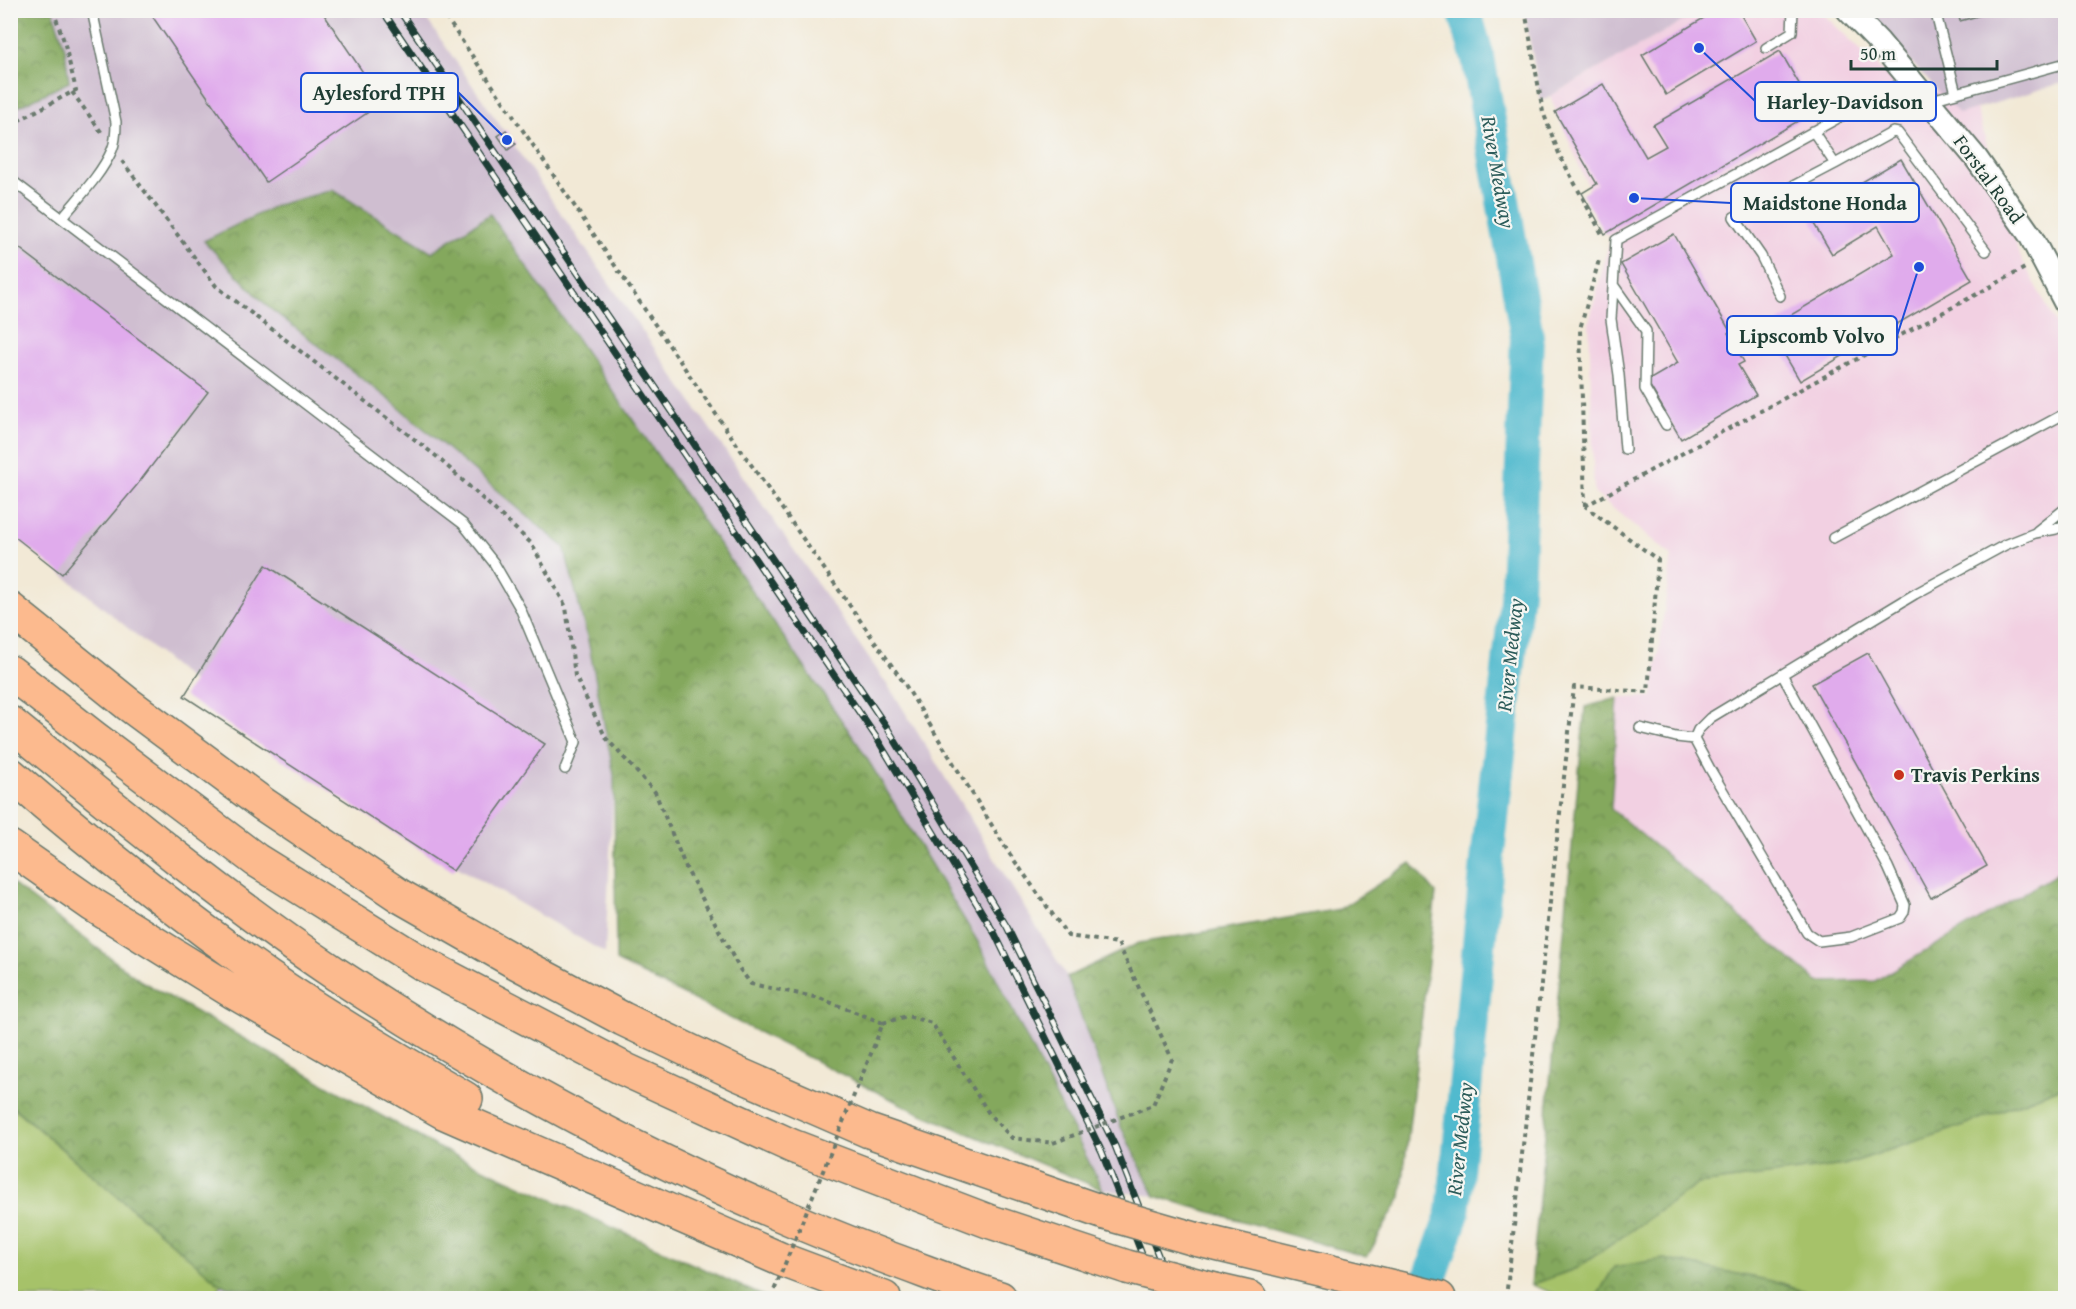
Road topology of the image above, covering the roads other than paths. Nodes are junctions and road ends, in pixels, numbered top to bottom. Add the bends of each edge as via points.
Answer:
1 (93, 10) edge
2 (1793, 10) edge
3 (1848, 10) edge
4 (1935, 10) edge
5 (1766, 48) dead end
6 (2066, 63) edge
7 (1910, 79) junction
8 (1956, 93) junction
9 (1928, 101) junction
10 (1813, 131) junction
11 (1834, 164) junction
12 (10, 179) edge
13 (62, 218) junction
14 (1986, 251) dead end
15 (1614, 286) junction
16 (1780, 296) dead end
17 (2066, 304) edge
18 (2066, 412) edge
19 (1665, 425) dead end
20 (1624, 448) dead end
21 (2066, 508) edge
22 (2066, 524) edge
23 (2035, 533) junction
24 (1833, 538) dead end
25 (10, 598) edge
26 (10, 609) edge
27 (10, 672) edge
28 (1782, 676) junction
29 (128, 704) junction
30 (10, 723) edge
31 (1640, 728) dead end
32 (1694, 739) junction
33 (565, 770) dead end
34 (10, 774) edge
35 (10, 847) edge
36 (703, 1226) junction
37 (1234, 1295) edge
38 (885, 1299) edge
39 (1000, 1299) edge
40 (1439, 1299) edge

1 - 13 lane via 116,135 97,174
2 - 5 lane via 1792,32
3 - 7 street, Forstal Road
4 - 8 lane
6 - 8 lane
7 - 9 street, Forstal Road
7 - 10 lane
8 - 9 lane
9 - 17 street, Forstal Road via 1976,158 2030,235
10 - 11 lane
10 - 15 lane via 1616,240
11 - 14 lane via 1893,132 1898,133
11 - 16 lane via 1734,217 1761,256
12 - 13 lane
13 - 33 lane via 463,525 494,563 520,608 576,742
15 - 19 lane via 1646,331 1645,389
15 - 20 lane via 1611,319
18 - 24 lane
21 - 23 lane
22 - 23 lane
23 - 28 lane via 1915,594
25 - 29 highway
26 - 29 highway
27 - 37 highway, bridge via 256,860 423,964 626,1070 792,1146 988,1221 1127,1267
28 - 32 lane via 1710,718
28 - 32 lane via 1888,867 1905,904 1900,918 1851,937 1819,941 1812,938
29 - 40 highway, bridge via 263,804 399,896 623,1019 738,1074 869,1131 1105,1213
30 - 39 highway via 241,905 335,973 456,1049 616,1137 755,1204
31 - 32 lane
34 - 36 highway via 155,892 270,978 548,1148
35 - 36 highway via 93,905 235,993 443,1112
36 - 38 highway

